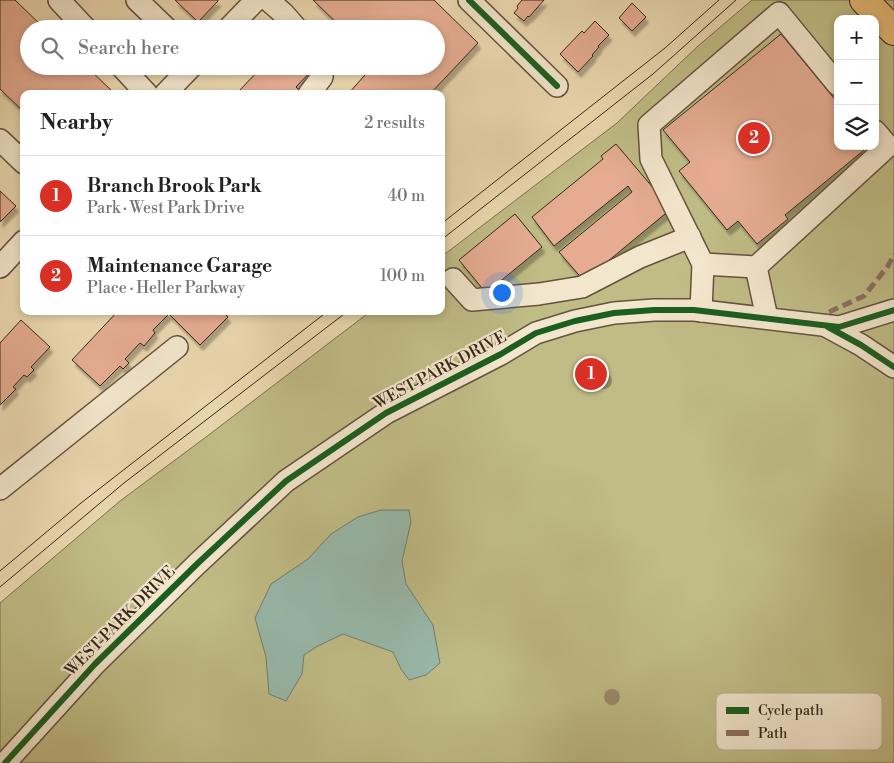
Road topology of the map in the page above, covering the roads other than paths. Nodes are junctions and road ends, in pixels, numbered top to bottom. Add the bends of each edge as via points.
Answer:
1 (59, 0) edge
2 (137, 0) edge
3 (256, 0) edge
4 (268, 0) edge
5 (469, 0) edge
6 (864, 0) edge
7 (78, 20) edge
8 (158, 20) edge
9 (237, 20) edge
10 (289, 20) edge
11 (894, 31) edge
12 (129, 75) edge
13 (183, 75) edge
14 (322, 75) edge
15 (834, 80) edge
16 (557, 86) dead end
17 (143, 90) edge
18 (169, 90) edge
19 (312, 90) edge
20 (879, 136) edge
21 (0, 140) edge
22 (20, 159) edge
23 (690, 237) junction
24 (20, 246) edge
25 (703, 264) junction
26 (0, 267) edge
27 (756, 267) junction
28 (453, 279) dead end
29 (894, 310) edge
30 (701, 311) junction
31 (767, 318) junction
32 (825, 326) junction
33 (177, 347) dead end
34 (894, 367) edge
35 (0, 489) edge
36 (5, 763) edge

1 - 7 street
2 - 8 street
3 - 9 street
4 - 10 street
5 - 16 street
6 - 11 main road
12 - 17 street
13 - 18 street
14 - 19 street
15 - 23 street via 779,13 649,125 651,159
20 - 27 street via 888,146
21 - 22 street
23 - 25 street
23 - 28 street via 640,257 582,287 472,300
24 - 26 street
25 - 27 street
25 - 30 street
27 - 31 street
29 - 32 street, WEST PARK DRIVE via 839,327
30 - 31 street, WEST PARK DRIVE
30 - 36 street, WEST PARK DRIVE via 614,313 536,333 386,413 286,481 95,664
31 - 32 street, WEST PARK DRIVE
32 - 34 street
33 - 35 street

